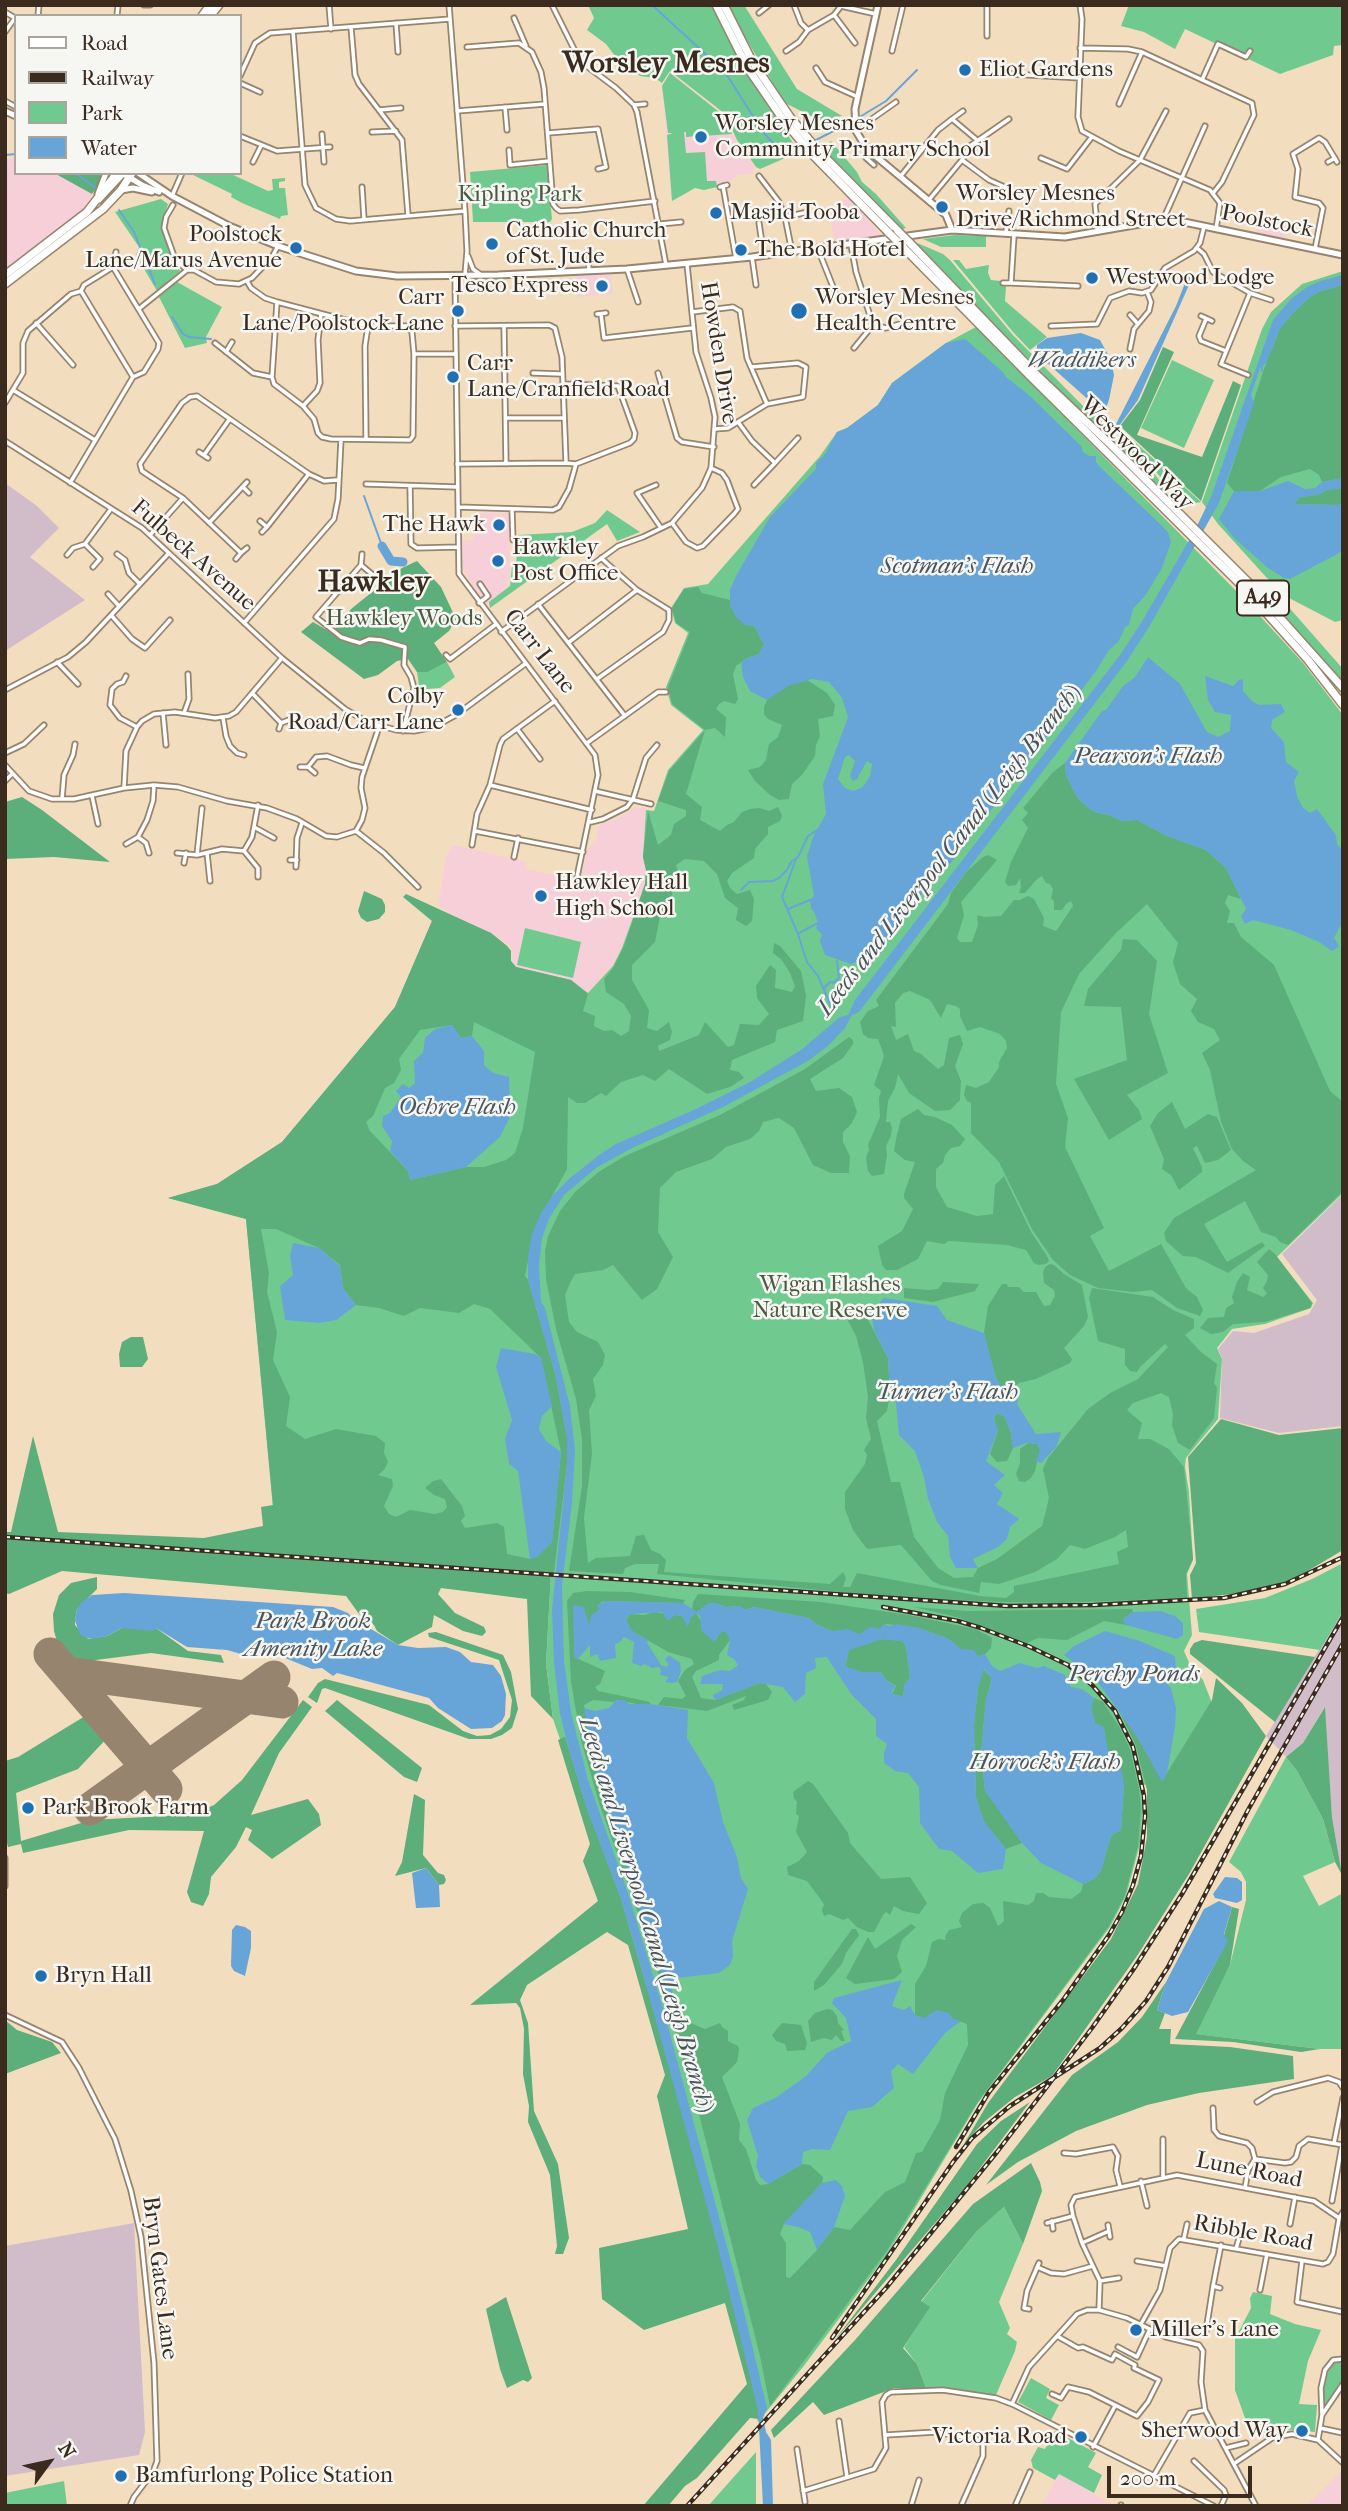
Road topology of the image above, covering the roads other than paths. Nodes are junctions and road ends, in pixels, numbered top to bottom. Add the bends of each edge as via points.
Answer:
1 (144, 5) edge
2 (150, 5) edge
3 (219, 5) edge
4 (329, 5) edge
5 (449, 5) edge
6 (552, 5) edge
7 (716, 5) edge
8 (724, 5) edge
9 (769, 5) edge
10 (794, 5) edge
11 (878, 5) edge
12 (903, 5) edge
13 (986, 5) edge
14 (1080, 5) edge
15 (841, 6) edge
16 (212, 13) edge
17 (759, 13) dead end
18 (834, 15) junction
19 (876, 15) junction
20 (514, 18) dead end
21 (450, 19) junction
22 (396, 23) junction
23 (351, 27) junction
24 (331, 29) junction
25 (808, 30) junction
26 (293, 31) junction
27 (987, 36) dead end
28 (855, 43) dead end
29 (526, 46) junction
30 (467, 47) dead end
31 (1080, 48) junction
32 (786, 51) dead end
33 (892, 51) dead end
34 (1250, 51) dead end
35 (398, 52) dead end
36 (1142, 52) junction
37 (816, 68) dead end
38 (242, 72) edge
39 (1011, 74) dead end
40 (1080, 78) junction
41 (1202, 80) junction
42 (242, 84) edge
43 (260, 92) dead end
44 (858, 97) junction
45 (896, 102) dead end
46 (545, 104) junction
47 (645, 104) dead end
48 (1119, 104) dead end
49 (634, 105) junction
50 (505, 107) junction
51 (401, 108) dead end
52 (379, 110) junction
53 (457, 111) junction
54 (963, 111) dead end
55 (1166, 111) dead end
56 (952, 119) junction
57 (1009, 119) dead end
58 (855, 122) junction
59 (1205, 126) dead end
60 (507, 130) dead end
61 (396, 131) junction
62 (372, 132) dead end
63 (548, 133) junction
64 (322, 134) dead end
65 (242, 137) edge
66 (802, 137) junction
67 (1091, 138) junction
68 (977, 140) junction
69 (261, 146) junction
70 (330, 147) dead end
71 (323, 148) junction
72 (300, 149) junction
73 (509, 150) dead end
74 (866, 158) dead end
75 (1041, 158) dead end
76 (962, 160) junction
77 (1140, 160) junction
78 (550, 161) junction
79 (253, 162) dead end
80 (324, 162) dead end
81 (873, 162) junction
82 (1328, 162) dead end
83 (598, 169) dead end
84 (105, 175) edge
85 (124, 175) edge
86 (125, 175) edge
87 (127, 175) edge
88 (140, 175) edge
89 (145, 175) edge
90 (181, 175) edge
91 (760, 176) dead end
92 (900, 177) junction
93 (1182, 178) junction
94 (148, 181) junction
95 (723, 186) dead end
96 (362, 187) dead end
97 (1009, 189) dead end
98 (121, 190) junction
99 (1214, 192) junction
100 (169, 195) junction
101 (655, 201) junction
102 (928, 201) junction
103 (173, 205) dead end
104 (808, 206) dead end
105 (92, 207) junction
106 (466, 211) junction
107 (1009, 211) dead end
108 (408, 215) junction
109 (785, 217) junction
110 (364, 219) junction
111 (1163, 220) junction
112 (681, 222) dead end
113 (759, 223) dead end
114 (660, 224) junction
115 (1204, 227) junction
116 (1216, 229) junction
117 (952, 230) junction
118 (1006, 232) junction
119 (1098, 232) junction
120 (1014, 233) junction
121 (851, 245) junction
122 (278, 246) junction
123 (1197, 248) junction
124 (588, 249) dead end
125 (818, 249) junction
126 (1315, 249) junction
127 (467, 251) junction
128 (116, 252) dead end
129 (792, 252) junction
130 (1343, 255) edge
131 (764, 256) junction
132 (752, 257) junction
133 (736, 259) junction
134 (687, 264) junction
135 (666, 266) junction
136 (113, 267) junction
137 (627, 269) junction
138 (187, 270) junction
139 (589, 272) junction
140 (5, 275) edge
141 (455, 276) junction
142 (465, 276) junction
143 (481, 276) junction
144 (247, 281) junction
145 (1003, 283) dead end
146 (1011, 283) junction
147 (5, 284) edge
148 (755, 285) dead end
149 (1078, 286) dead end
150 (81, 290) junction
151 (1147, 292) junction
152 (1250, 293) junction
153 (837, 297) dead end
154 (1272, 300) dead end
155 (277, 302) junction
156 (638, 302) dead end
157 (140, 309) junction
158 (692, 312) junction
159 (321, 314) junction
160 (602, 314) dead end
161 (1130, 315) dead end
162 (1201, 316) dead end
163 (1206, 319) junction
164 (1212, 321) dead end
165 (36, 323) junction
166 (1138, 324) junction
167 (368, 326) junction
168 (455, 326) junction
169 (503, 326) junction
170 (873, 326) junction
171 (1051, 326) dead end
172 (692, 328) junction
173 (908, 329) dead end
174 (232, 342) dead end
175 (215, 343) dead end
176 (854, 348) dead end
177 (1130, 349) dead end
178 (1226, 351) junction
179 (226, 352) junction
180 (414, 354) junction
181 (454, 354) junction
182 (73, 365) dead end
183 (750, 367) junction
184 (533, 373) dead end
185 (658, 373) dead end
186 (561, 374) junction
187 (1248, 375) dead end
188 (134, 377) junction
189 (272, 377) junction
190 (563, 384) junction
191 (13, 390) junction
192 (5, 403) edge
193 (767, 404) junction
194 (303, 406) junction
195 (507, 418) junction
196 (563, 418) junction
197 (229, 419) junction
198 (738, 422) junction
199 (715, 429) junction
200 (799, 438) dead end
201 (366, 439) junction
202 (95, 440) junction
203 (341, 440) junction
204 (5, 441) edge
205 (714, 447) junction
206 (204, 455) dead end
207 (566, 463) junction
208 (775, 463) junction
209 (457, 464) junction
210 (506, 464) junction
211 (576, 464) junction
212 (711, 468) junction
213 (309, 474) junction
214 (337, 480) junction
215 (247, 482) dead end
216 (70, 484) junction
217 (366, 484) dead end
218 (656, 485) dead end
219 (754, 485) dead end
220 (410, 486) junction
221 (243, 487) junction
222 (457, 487) junction
223 (249, 493) dead end
224 (637, 493) junction
225 (631, 494) dead end
226 (183, 498) junction
227 (458, 507) junction
228 (111, 509) junction
229 (512, 510) junction
230 (260, 521) dead end
231 (209, 523) junction
232 (672, 523) junction
233 (267, 527) junction
234 (661, 528) junction
235 (262, 532) dead end
236 (150, 536) junction
237 (513, 540) dead end
238 (85, 544) junction
239 (458, 547) junction
240 (247, 548) dead end
241 (1208, 548) junction
242 (169, 553) junction
243 (241, 553) junction
244 (117, 554) dead end
245 (362, 554) dead end
246 (67, 555) dead end
247 (601, 558) junction
248 (236, 559) dead end
249 (361, 565) junction
250 (93, 567) dead end
251 (373, 575) dead end
252 (480, 583) dead end
253 (140, 584) junction
254 (637, 590) junction
255 (108, 594) dead end
256 (479, 603) junction
257 (538, 604) junction
258 (120, 606) junction
259 (111, 615) junction
260 (170, 620) dead end
261 (244, 623) junction
262 (495, 625) junction
263 (501, 632) junction
264 (568, 643) junction
265 (446, 655) dead end
266 (282, 657) junction
267 (57, 662) junction
268 (525, 664) junction
269 (187, 674) dead end
270 (126, 676) dead end
271 (597, 679) junction
272 (72, 680) junction
273 (68, 684) dead end
274 (78, 684) dead end
275 (1343, 688) edge
276 (5, 691) edge
277 (666, 692) dead end
278 (253, 693) junction
279 (555, 701) junction
280 (1343, 705) edge
281 (163, 713) junction
282 (184, 713) junction
283 (625, 716) junction
284 (223, 718) junction
285 (289, 720) dead end
286 (281, 723) junction
287 (44, 726) dead end
288 (136, 727) junction
289 (379, 727) junction
290 (279, 729) dead end
291 (518, 730) junction
292 (403, 731) junction
293 (587, 743) junction
294 (75, 744) dead end
295 (166, 745) dead end
296 (657, 745) dead end
297 (74, 752) junction
298 (542, 752) dead end
299 (5, 753) edge
300 (81, 754) dead end
301 (244, 755) dead end
302 (5, 765) edge
303 (300, 767) dead end
304 (308, 767) junction
305 (364, 768) junction
306 (315, 773) dead end
307 (12, 774) junction
308 (5, 780) edge
309 (155, 785) junction
310 (490, 785) junction
311 (124, 788) junction
312 (595, 791) junction
313 (92, 796) junction
314 (62, 799) junction
315 (633, 799) junction
316 (651, 804) dead end
317 (258, 805) junction
318 (202, 808) dead end
319 (592, 810) junction
320 (96, 816) junction
321 (89, 818) dead end
322 (590, 822) junction
323 (302, 823) junction
324 (98, 824) dead end
325 (254, 827) junction
326 (474, 830) junction
327 (356, 831) junction
328 (138, 836) junction
329 (274, 838) dead end
330 (518, 838) junction
331 (126, 844) dead end
332 (472, 845) dead end
333 (244, 851) junction
334 (583, 852) junction
335 (149, 853) dead end
336 (177, 853) dead end
337 (186, 853) junction
338 (207, 853) junction
339 (197, 855) junction
340 (514, 857) dead end
341 (290, 860) dead end
342 (297, 860) junction
343 (184, 863) dead end
344 (296, 867) dead end
345 (258, 877) dead end
346 (577, 877) dead end
347 (210, 881) dead end
348 (418, 887) dead end
349 (5, 1858) edge
350 (5, 1886) edge
351 (5, 2015) edge
352 (1343, 2088) edge
353 (1343, 2098) edge
354 (1256, 2102) dead end
355 (1213, 2108) dead end
356 (1163, 2139) dead end
357 (1334, 2143) junction
358 (1342, 2145) edge
359 (1064, 2153) dead end
360 (1255, 2159) junction
361 (1163, 2176) junction
362 (1141, 2181) junction
363 (1120, 2186) junction
364 (1245, 2188) junction
365 (1295, 2197) junction
366 (1332, 2201) dead end
367 (1147, 2206) dead end
368 (1343, 2212) edge
369 (1073, 2216) junction
370 (1339, 2218) junction
371 (1187, 2224) dead end
372 (1290, 2224) dead end
373 (1108, 2225) dead end
374 (1053, 2229) dead end
375 (1241, 2231) dead end
376 (1184, 2238) junction
377 (1082, 2243) junction
378 (1220, 2245) junction
379 (1237, 2249) junction
380 (1334, 2249) junction
381 (1343, 2250) edge
382 (1267, 2254) junction
383 (1137, 2261) dead end
384 (1303, 2261) junction
385 (1093, 2266) junction
386 (1167, 2266) junction
387 (1119, 2278) dead end
388 (1100, 2281) junction
389 (1213, 2286) junction
390 (1259, 2286) dead end
391 (1220, 2288) dead end
392 (1029, 2309) dead end
393 (1099, 2310) junction
394 (1343, 2312) edge
395 (1200, 2319) dead end
396 (1208, 2320) junction
397 (1141, 2323) junction
398 (1150, 2329) junction
399 (1206, 2331) dead end
400 (1057, 2336) junction
401 (1177, 2340) junction
402 (1118, 2347) dead end
403 (1175, 2348) dead end
404 (1137, 2357) junction
405 (1343, 2359) edge
406 (1133, 2364) junction
407 (1343, 2384) edge
408 (1052, 2394) dead end
409 (1012, 2404) junction
410 (1115, 2406) junction
411 (1205, 2410) junction
412 (1322, 2415) junction
413 (839, 2421) dead end
414 (1320, 2428) junction
415 (1343, 2433) edge
416 (886, 2435) junction
417 (1318, 2440) junction
418 (1245, 2443) dead end
419 (1093, 2447) junction
420 (1226, 2448) junction
421 (797, 2449) dead end
422 (1194, 2460) dead end
423 (1234, 2463) junction
424 (1343, 2463) edge
425 (1030, 2472) dead end
426 (847, 2477) junction
427 (1028, 2477) junction
428 (1153, 2477) junction
429 (919, 2480) dead end
430 (1035, 2482) dead end
431 (803, 2491) junction
432 (805, 2502) dead end
433 (130, 2506) edge
434 (911, 2506) edge
435 (961, 2506) edge
436 (1015, 2506) edge
437 (1214, 2506) edge
438 (1221, 2506) edge
439 (1256, 2506) edge

1 - 2 street
3 - 16 highway
4 - 24 street
5 - 21 street
6 - 49 street via 580,61
7 - 66 highway, Westwood Way / A49 via 753,77
8 - 66 highway, Westwood Way / A49 via 764,80
9 - 17 street
10 - 25 street
11 - 19 main road
12 - 33 street
13 - 27 street
14 - 31 street
15 - 18 street
15 - 19 street
18 - 25 street
18 - 28 street
19 - 44 main road
20 - 29 street
21 - 22 street
21 - 53 street
22 - 23 street
22 - 35 street
23 - 24 street
23 - 52 street via 355,75
24 - 26 street
25 - 32 street
26 - 38 street via 260,38
26 - 72 street
29 - 30 street
29 - 46 street via 541,72
31 - 36 street
31 - 40 street
34 - 41 street via 1246,57 1218,44
36 - 41 street
36 - 48 street
37 - 44 street via 825,82
39 - 40 street
40 - 67 street via 1078,122
41 - 99 street via 1249,101 1254,111
42 - 43 street
44 - 58 main road
45 - 58 street via 869,121
46 - 50 street
46 - 63 street
47 - 49 street
49 - 101 street
50 - 53 street
50 - 60 street
51 - 52 street
52 - 61 street
53 - 106 street
54 - 56 street
55 - 77 street
56 - 68 street
56 - 92 street via 937,130
57 - 68 street
58 - 81 main road
59 - 93 street
61 - 62 street
61 - 108 street via 402,141
63 - 78 street
63 - 83 street via 598,129 606,167
64 - 71 street
65 - 69 street
66 - 241 highway, Westwood Way / A49, bridge
67 - 75 street via 1067,169
67 - 77 street
68 - 76 street
69 - 72 street via 275,151
69 - 79 street
70 - 71 street
71 - 72 street
71 - 80 street
72 - 110 street via 305,186 316,208 336,219
73 - 78 street via 510,165
74 - 81 street
76 - 97 street
76 - 102 street
77 - 93 street
77 - 119 street via 1095,204
78 - 101 street via 553,204 560,211
81 - 92 main road
82 - 126 street via 1336,160 1319,138 1293,154 1298,169 1296,197 1323,208
84 - 105 main road
85 - 105 highway
86 - 98 highway
87 - 100 main road
88 - 94 main road
89 - 94 main road
90 - 100 street
91 - 109 street
92 - 102 main road
93 - 99 street
93 - 111 street
94 - 100 main road
95 - 133 street
96 - 110 street
98 - 100 main road
98 - 147 highway
99 - 116 street via 1220,206
100 - 122 main road, Poolstock
101 - 114 street
102 - 117 main road via 946,215
103 - 138 street via 164,228 175,259
104 - 109 street via 810,213
105 - 140 highway
106 - 108 street
106 - 127 street
107 - 118 street
108 - 110 street
109 - 129 street
111 - 115 main road, Poolstock
111 - 119 main road, Poolstock
112 - 114 street
113 - 131 street
114 - 135 street
115 - 116 main road, Poolstock
115 - 123 street
116 - 126 main road, Poolstock
117 - 118 main road, Poolstock
117 - 121 main road, Poolstock
118 - 120 main road, Poolstock
119 - 120 main road, Poolstock via 1051,237
120 - 146 street
121 - 125 main road, Poolstock
121 - 170 street
122 - 141 main road, Poolstock via 378,275
122 - 144 street via 258,274
123 - 151 street via 1165,268
123 - 152 street via 1213,272
124 - 139 street
125 - 129 main road, Poolstock
125 - 153 street
126 - 130 main road, Poolstock
127 - 142 street
127 - 143 street via 470,264
128 - 136 street
129 - 131 main road, Poolstock
131 - 132 main road, Poolstock
132 - 133 main road, Poolstock
132 - 148 street
133 - 134 main road, Poolstock
134 - 135 main road, Poolstock
134 - 158 street, Howden Drive
135 - 137 main road, Poolstock
136 - 150 street
136 - 157 street
137 - 139 main road, Poolstock
137 - 156 street
138 - 144 street via 224,284
138 - 157 street
139 - 143 main road, Poolstock
141 - 142 main road, Poolstock
141 - 168 street, Carr Lane
142 - 143 main road, Poolstock
144 - 155 street via 265,298
145 - 146 street
146 - 149 street
150 - 165 street
150 - 188 street
151 - 166 street via 1152,302
151 - 171 street via 1129,291 1110,298 1097,324
152 - 154 street
152 - 178 street
155 - 159 street
155 - 189 street
157 - 188 street via 158,349 144,372
158 - 172 street, Howden Drive
158 - 183 street via 738,309
159 - 167 street
159 - 194 street via 320,383
160 - 172 street via 604,338
161 - 166 street
162 - 163 street
163 - 164 street
163 - 178 street via 1199,339
165 - 182 street
165 - 191 street via 25,336 25,366
166 - 177 street
167 - 180 street via 406,326 412,332
167 - 201 street
168 - 169 street
168 - 181 street, Carr Lane
169 - 186 street via 555,328
169 - 195 street
170 - 173 street via 908,322
170 - 176 street
172 - 199 street, Howden Drive
174 - 179 street
175 - 179 street
178 - 187 street via 1220,367
179 - 189 street via 253,373
180 - 181 street
180 - 201 street via 414,436 406,442
181 - 209 street, Carr Lane
183 - 193 street
183 - 193 street via 798,363 806,368 803,397
184 - 186 street
185 - 205 street via 677,438
186 - 190 street
188 - 202 street
189 - 194 street via 279,389
190 - 196 street
190 - 211 street via 618,386 635,433 630,443
191 - 192 street
191 - 202 street
193 - 198 street
194 - 203 street via 323,438
195 - 196 street
195 - 210 street
196 - 207 street
197 - 206 street
197 - 213 street
197 - 226 street via 197,396 190,397 140,464 142,471
198 - 199 street
198 - 208 street
199 - 205 street, Howden Drive
200 - 208 street
201 - 203 street
202 - 216 street
203 - 214 street
204 - 216 street, Fulbeck Avenue
205 - 212 street, Howden Drive
207 - 210 street
207 - 211 street
208 - 219 street
209 - 210 street
209 - 222 street, Carr Lane
211 - 229 street via 559,507
212 - 232 street, Howden Drive via 696,498
212 - 232 street via 727,480 738,509 697,548 686,542
213 - 214 street via 324,481
213 - 233 street
214 - 261 street via 334,519
215 - 221 street
216 - 228 street, Fulbeck Avenue
217 - 220 street
218 - 224 street
220 - 222 street
220 - 239 street via 411,544 417,548
221 - 223 street
221 - 231 street
222 - 227 street, Carr Lane
224 - 225 street
224 - 234 street
226 - 231 street
226 - 236 street
227 - 229 street
227 - 239 street, Carr Lane
228 - 236 street, Fulbeck Avenue
228 - 238 street
229 - 237 street
230 - 233 street
231 - 243 street
232 - 234 street, Howden Drive
233 - 235 street
234 - 247 street, Howden Drive
236 - 242 street, Fulbeck Avenue
238 - 246 street
238 - 250 street via 100,559
239 - 256 street, Carr Lane via 459,574
240 - 243 street
241 - 275 highway, Westwood Way / A49 via 1274,610
241 - 280 highway, Westwood Way / A49
242 - 253 street
242 - 261 street, Fulbeck Avenue
243 - 248 street
244 - 253 street
245 - 249 street
247 - 254 street
247 - 257 street, Howden Drive
249 - 251 street
249 - 292 street via 316,617 350,640 381,640 405,647 404,664 414,688
252 - 256 street via 488,596
253 - 258 street
254 - 264 street
254 - 271 street via 669,610 668,626
255 - 258 street
256 - 262 street, Carr Lane
257 - 263 street, Howden Drive
257 - 264 street
258 - 259 street
259 - 260 street via 145,648
259 - 267 street via 86,642
261 - 266 street, Fulbeck Avenue
262 - 263 street, Carr Lane
262 - 265 street via 450,659
263 - 268 street, Carr Lane
264 - 271 street
266 - 278 street
266 - 289 street, Fulbeck Avenue via 345,709
267 - 272 street
267 - 276 street
268 - 279 street, Carr Lane
268 - 292 street, Fulbeck Avenue via 442,724
269 - 282 street via 189,699
270 - 288 street via 112,689 110,705
271 - 283 street
272 - 273 street
272 - 274 street
277 - 283 street via 658,692
278 - 284 street via 236,712
278 - 286 street
279 - 291 street
279 - 293 street, Carr Lane
281 - 282 street
281 - 288 street
281 - 295 street
282 - 284 street
283 - 293 street
284 - 301 street via 230,746
285 - 286 street
286 - 290 street
287 - 299 street
288 - 311 street via 124,761
289 - 292 street, Fulbeck Avenue
289 - 305 street
291 - 298 street via 539,758
291 - 310 street via 500,745
293 - 312 street, Carr Lane via 597,765
294 - 297 street
296 - 315 street via 646,758
297 - 300 street
297 - 314 street via 64,775
302 - 307 street
303 - 304 street
304 - 305 street via 316,757 327,756
304 - 306 street
305 - 327 street via 365,808
307 - 308 street
307 - 314 street via 29,791
309 - 311 street
309 - 317 street
309 - 328 street via 151,812
310 - 319 street
310 - 326 street
311 - 313 street
312 - 315 street
312 - 319 street, Carr Lane
313 - 314 street
313 - 320 street
315 - 316 street
315 - 322 street via 627,807
317 - 323 street
317 - 325 street
318 - 339 street
319 - 322 street, Carr Lane
320 - 321 street
320 - 324 street
322 - 334 street, Carr Lane
323 - 327 street via 326,836
323 - 342 street
325 - 329 street
325 - 333 street
326 - 330 street
326 - 332 street
327 - 348 street
328 - 331 street
328 - 335 street
330 - 334 street
330 - 340 street
333 - 338 street
333 - 345 street via 258,868
334 - 346 street, Carr Lane
336 - 337 street
337 - 339 street
337 - 343 street
338 - 339 street
338 - 347 street
341 - 342 street
342 - 344 street
349 - 350 street
351 - 433 street, Bryn Gates Lane via 62,2042 115,2139 131,2191 141,2237 154,2363 157,2461
352 - 354 street via 1328,2078 1273,2092
353 - 357 street
355 - 360 street via 1214,2130 1219,2136 1247,2143
356 - 361 street
357 - 358 street
357 - 360 street via 1303,2141 1291,2162
358 - 366 street
359 - 363 street via 1113,2147
360 - 364 street
361 - 362 street, Lune Road
361 - 364 street, Lune Road
362 - 363 street, Lune Road
362 - 367 street
363 - 369 street, Lune Road via 1075,2197
364 - 365 street, Lune Road
365 - 370 street, Lune Road via 1314,2201
365 - 372 street
368 - 370 street
369 - 374 street via 1049,2222
369 - 377 street
370 - 380 street, Ribble Road
371 - 376 street
373 - 377 street via 1110,2234
375 - 379 street
376 - 378 street, Ribble Road
376 - 386 street, Ribble Road via 1173,2243
377 - 385 street
378 - 379 street, Ribble Road
378 - 389 street
379 - 382 street, Ribble Road
380 - 381 street
380 - 384 street, Ribble Road via 1325,2263
382 - 384 street, Ribble Road
382 - 390 street
383 - 386 street
384 - 394 street via 1297,2302
385 - 388 street
385 - 392 street via 1064,2274 1038,2265 1027,2291 1024,2308
386 - 397 street, Ribble Road via 1160,2290
387 - 388 street
388 - 393 street
389 - 391 street
389 - 396 street
393 - 397 street
393 - 400 street via 1077,2314
395 - 396 street
396 - 399 street
397 - 398 street
398 - 401 street
398 - 404 street
400 - 406 street via 1078,2348 1112,2360 1115,2354
400 - 409 street via 1029,2367
401 - 403 street
401 - 411 street via 1203,2349
402 - 404 street
404 - 406 street
405 - 412 street via 1333,2360 1325,2370
406 - 410 street via 1159,2380 1137,2416
407 - 412 street
408 - 410 street via 1061,2398 1068,2387
409 - 416 street via 943,2390 891,2392 882,2402
409 - 419 street
410 - 419 street
411 - 420 street
411 - 428 street via 1190,2413
412 - 414 street
413 - 426 street
414 - 415 street
414 - 417 street
416 - 426 street via 886,2448 874,2469
416 - 435 street via 936,2432 979,2440 983,2456
417 - 423 street via 1292,2434 1272,2438
417 - 424 street
418 - 420 street
419 - 428 street
420 - 423 street
421 - 431 street
422 - 438 street via 1224,2490
423 - 439 street
425 - 427 street
426 - 431 street
427 - 430 street
427 - 436 street
428 - 437 street
429 - 434 street
431 - 432 street

